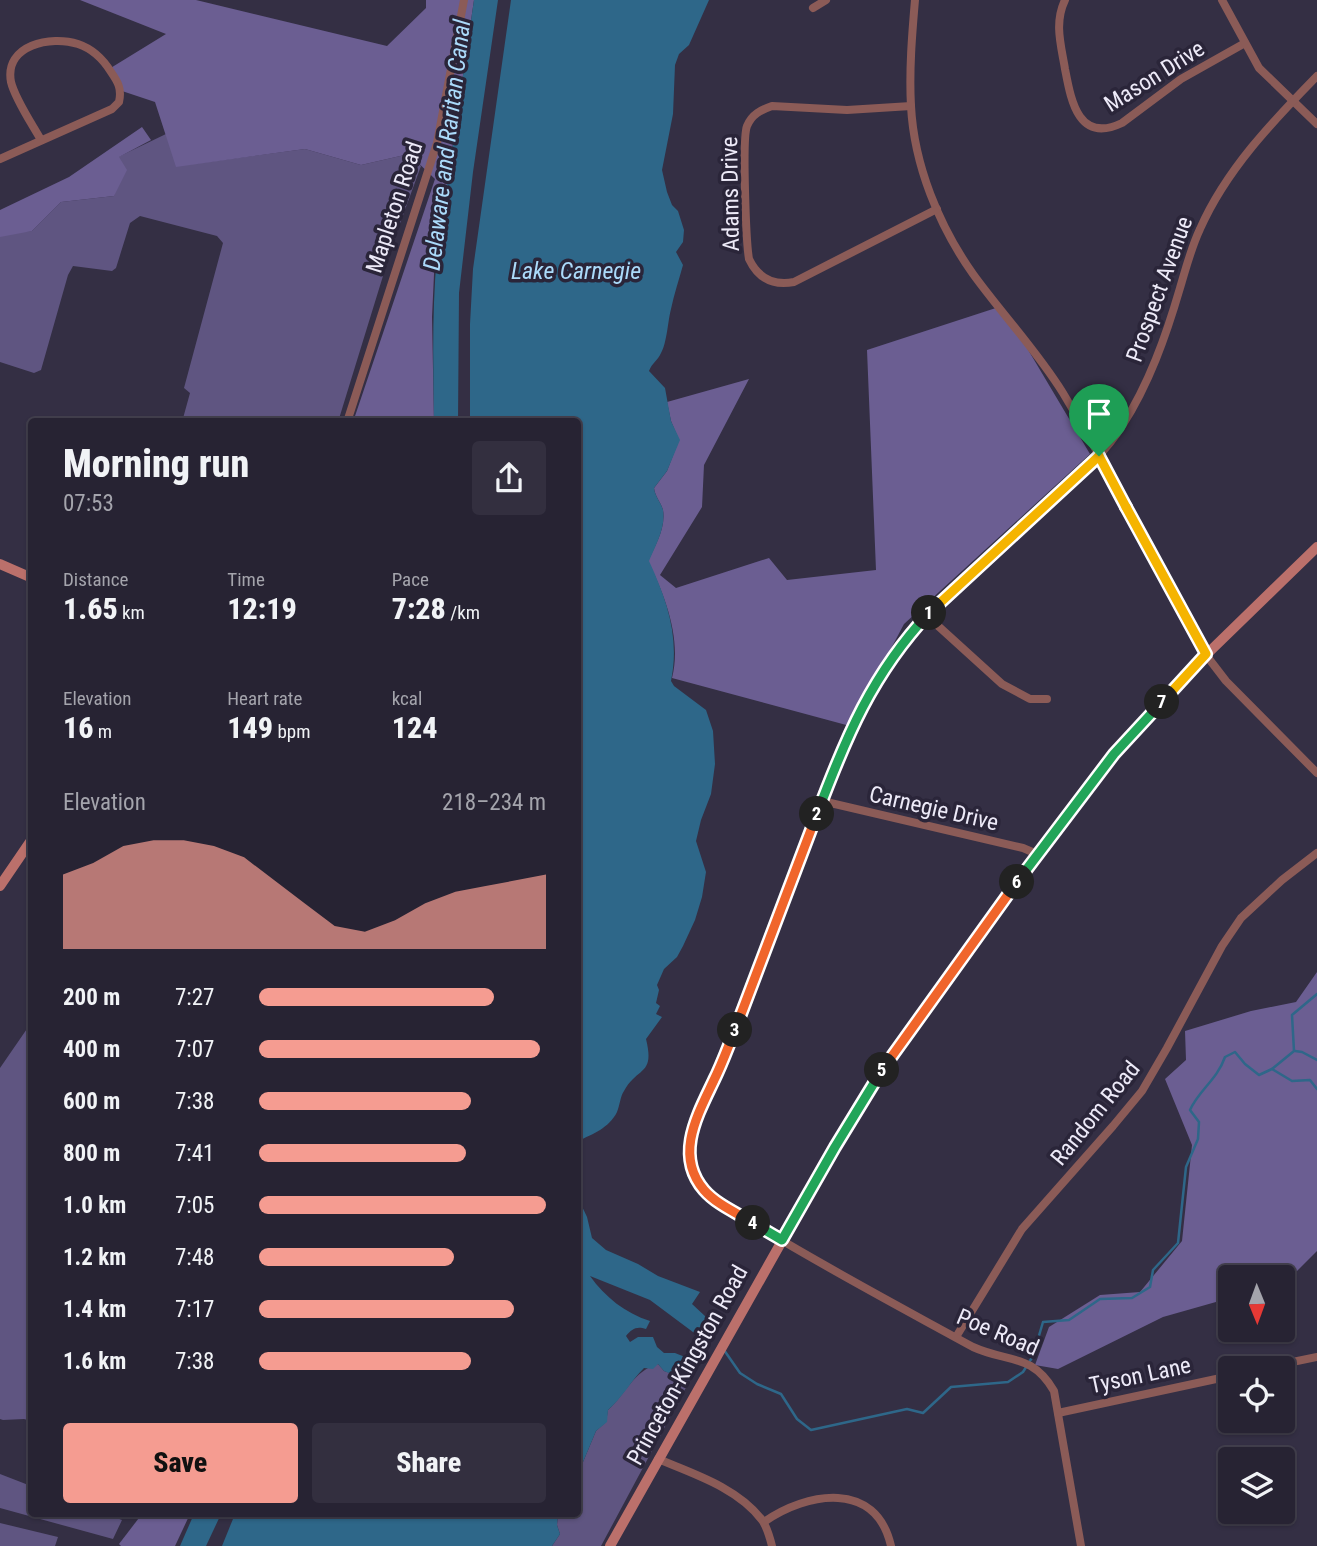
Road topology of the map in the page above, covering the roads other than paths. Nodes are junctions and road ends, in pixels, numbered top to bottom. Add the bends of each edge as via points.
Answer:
1 (464, 0) edge
2 (826, 0) edge
3 (915, 0) edge
4 (1065, 0) edge
5 (1222, 0) edge
6 (813, 8) dead end
7 (1245, 43) junction
8 (1317, 76) edge
9 (1293, 101) junction
10 (911, 106) junction
11 (1317, 124) edge
12 (41, 141) junction
13 (0, 159) edge
14 (937, 209) junction
15 (348, 418) edge
16 (1099, 456) junction
17 (1317, 547) edge
18 (0, 564) edge
19 (28, 576) edge
20 (926, 615) junction
21 (1206, 654) junction
22 (1047, 699) dead end
23 (1317, 774) edge
24 (822, 802) junction
25 (28, 845) edge
26 (1317, 853) edge
27 (1037, 854) junction
28 (0, 886) edge
29 (782, 1240) junction
30 (956, 1337) junction
31 (1317, 1357) edge
32 (1295, 1361) edge
33 (1218, 1379) edge
34 (1058, 1413) junction
35 (658, 1459) junction
36 (764, 1522) junction
37 (610, 1546) edge
38 (772, 1546) edge
39 (891, 1546) edge
40 (1081, 1546) edge

1 - 15 street, Mapleton Road via 437,143
2 - 6 street
3 - 10 street
4 - 7 street, Mason Drive via 1058,27 1071,103 1079,117 1100,128 1122,123 1181,79
5 - 7 street
7 - 9 street via 1266,77
8 - 9 street, Prospect Avenue
9 - 11 street
9 - 16 street, Prospect Avenue via 1234,170 1208,212 1145,385
10 - 14 street via 919,155
10 - 14 street, Adams Drive via 847,110 772,106 755,115 744,134 749,259 764,278 778,284 794,282
12 - 12 street via 11,81 12,65 16,56 35,44 76,43 106,64 119,85 119,102
12 - 13 street
14 - 16 street via 973,274 1061,390
16 - 20 street, Prospect Avenue
16 - 21 street
17 - 21 main road, Princeton-Kingston Road
18 - 19 main road
20 - 22 street via 1002,684 1030,699
20 - 24 street, Prospect Avenue via 869,691
21 - 23 street via 1226,681
21 - 27 main road, Princeton-Kingston Road via 1114,754
24 - 27 street, Carnegie Drive
24 - 29 street, Poe Road via 690,1140 694,1173 706,1193
25 - 28 main road
26 - 30 street, Random Road via 1252,905 1236,925 1142,1091 1022,1229
27 - 29 main road, Princeton-Kingston Road via 885,1066
29 - 30 street, Poe Road
29 - 35 main road, Princeton-Kingston Road
30 - 34 street, Poe Road via 1041,1371 1054,1391
31 - 32 street
33 - 34 street, Tyson Lane
34 - 40 street, Poe Road
35 - 36 street via 727,1490
35 - 37 main road, Princeton-Kingston Road
36 - 38 street
36 - 39 street via 801,1502 850,1499 878,1516

